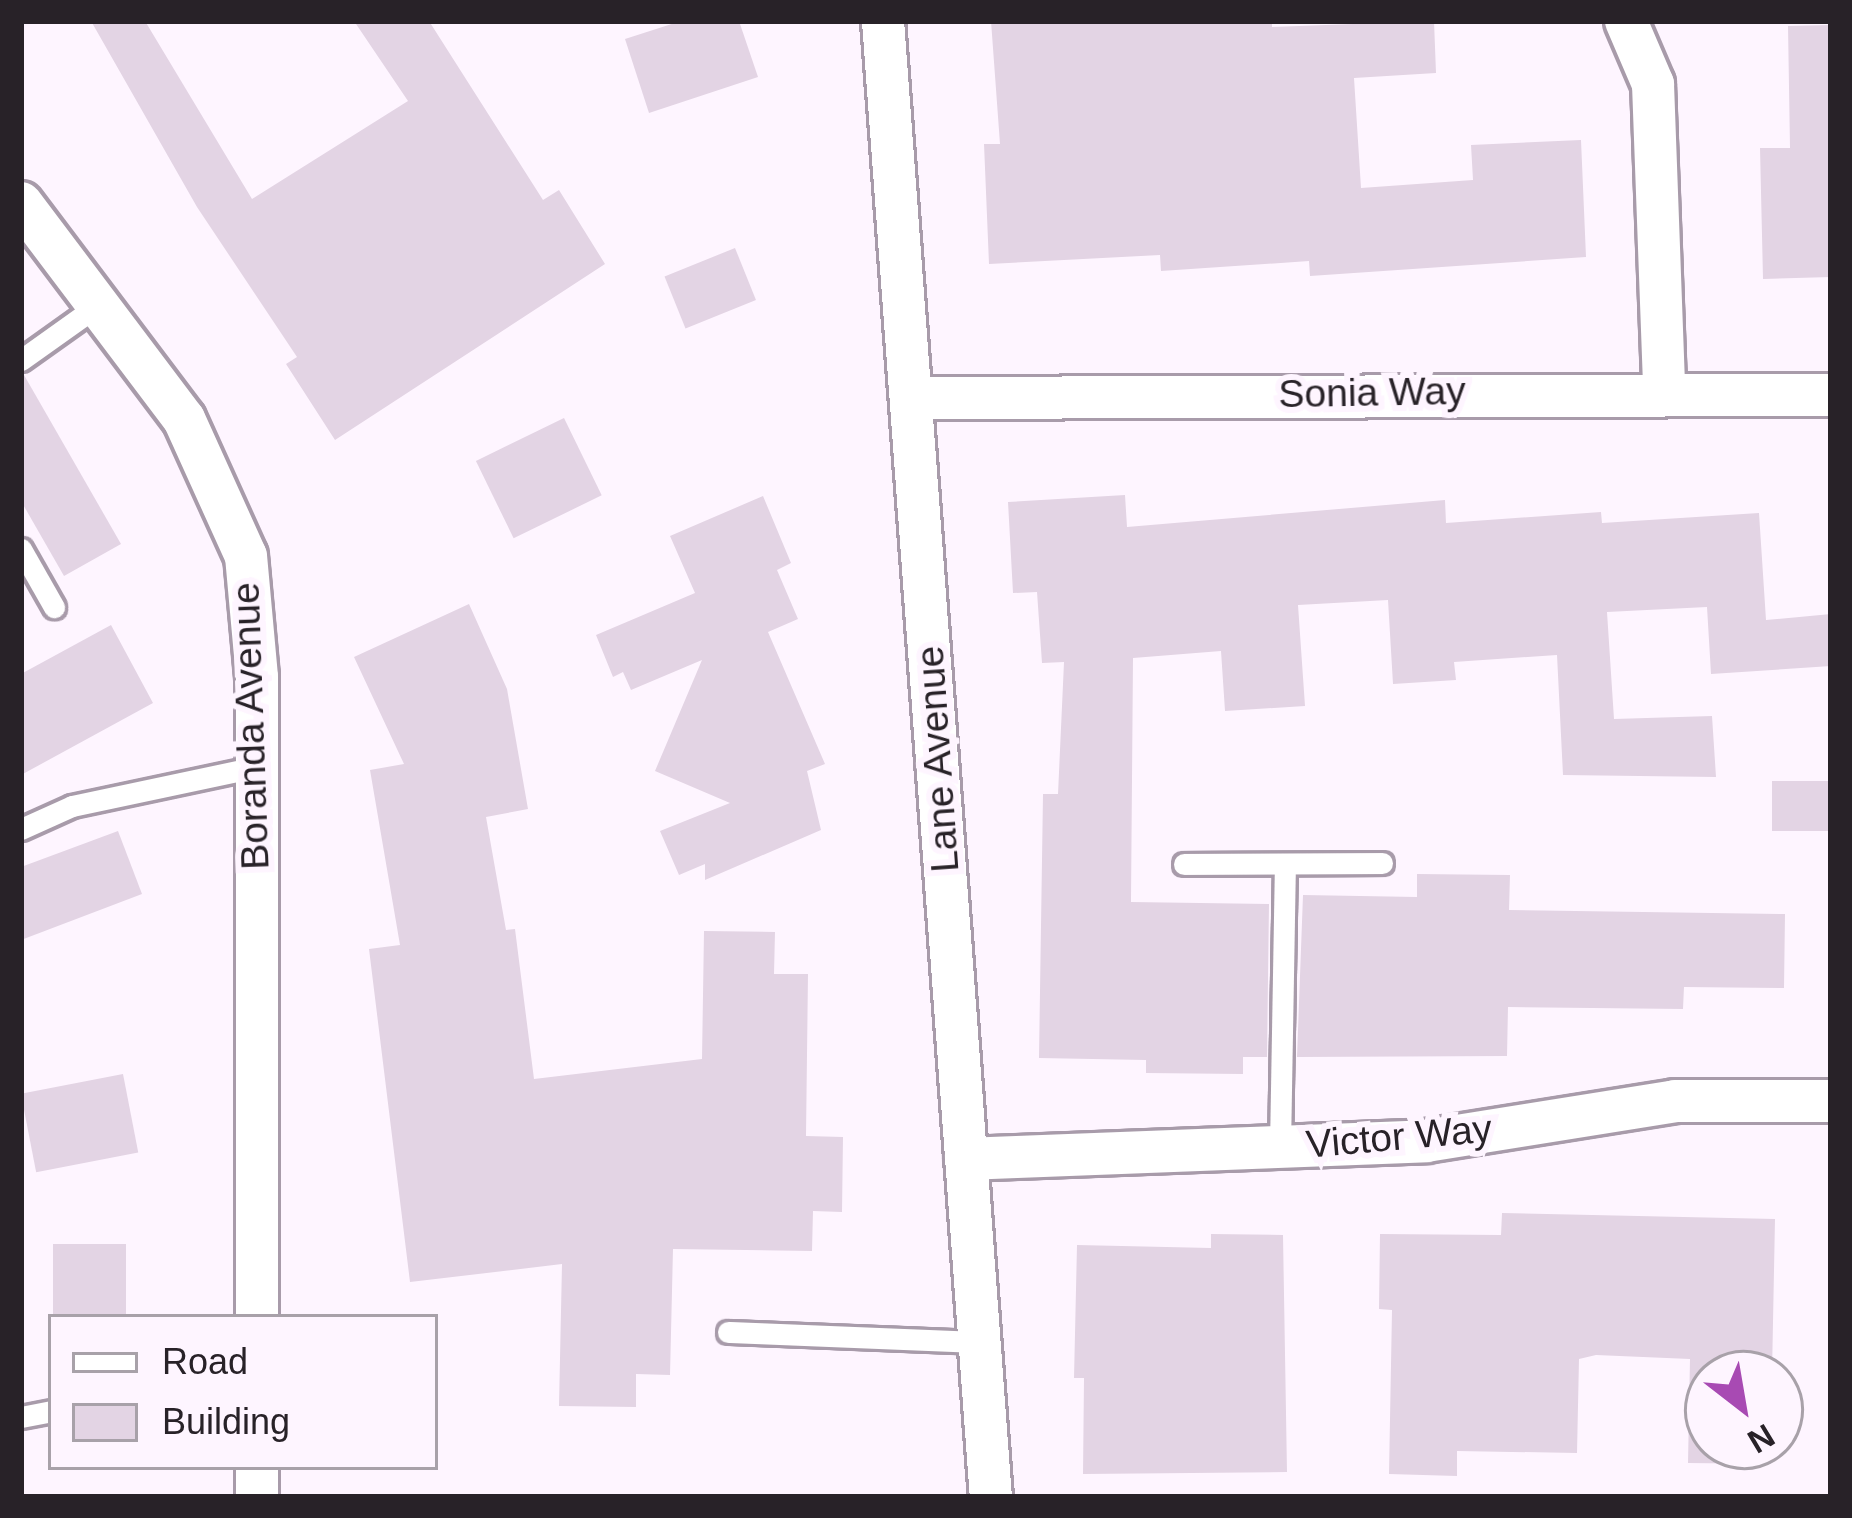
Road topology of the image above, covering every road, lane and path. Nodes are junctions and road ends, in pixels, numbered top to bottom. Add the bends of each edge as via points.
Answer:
1 (883, 21) edge
2 (1626, 21) edge
3 (23, 209) edge
4 (98, 305) junction
5 (21, 360) edge
6 (1664, 390) junction
7 (1831, 395) edge
8 (913, 398) junction
9 (21, 549) edge
10 (54, 607) dead end
11 (256, 767) junction
12 (21, 830) edge
13 (1382, 862) dead end
14 (1285, 863) junction
15 (1184, 864) dead end
16 (1831, 1101) edge
17 (1280, 1147) junction
18 (966, 1159) junction
19 (257, 1314) edge
20 (728, 1332) dead end
21 (980, 1342) junction
22 (992, 1497) edge

1 - 8 street, Lane Avenue
2 - 6 street via 1653,84
3 - 4 street, Boranda Avenue
4 - 5 lane
4 - 11 street, Boranda Avenue via 184,419 246,556
6 - 7 street, Sonia Way
6 - 8 street, Sonia Way
8 - 18 street, Lane Avenue
9 - 10 lane
11 - 12 lane via 72,806
11 - 19 street, Boranda Avenue
13 - 14 lane
14 - 15 lane
14 - 17 lane
16 - 17 street, Victor Way via 1676,1100 1426,1142
17 - 18 street, Victor Way
18 - 21 street, Lane Avenue
20 - 21 lane
21 - 22 street, Lane Avenue

